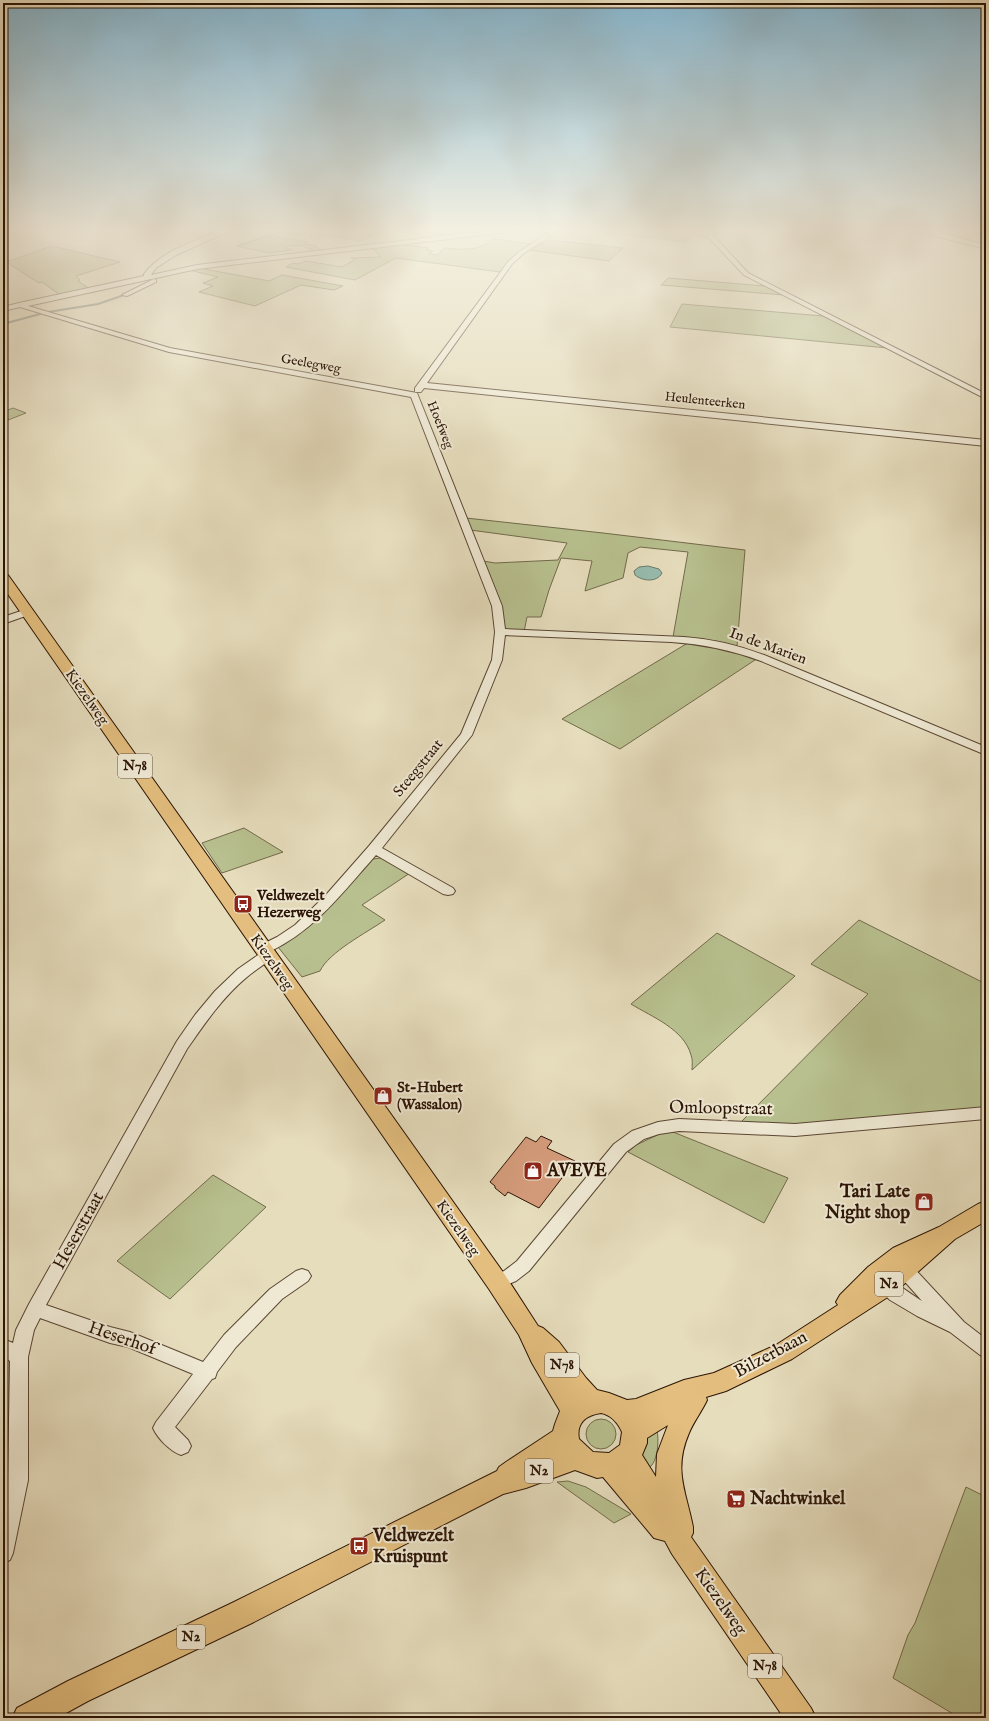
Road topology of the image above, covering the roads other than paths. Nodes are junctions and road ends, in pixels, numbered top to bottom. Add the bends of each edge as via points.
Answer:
1 (33, 309) edge
2 (477, 309) edge
3 (815, 309) edge
4 (422, 385) junction
5 (414, 395) junction
6 (986, 397) edge
7 (986, 443) edge
8 (480, 560) joint
9 (3, 578) edge
10 (27, 612) junction
11 (3, 621) edge
12 (500, 632) junction
13 (986, 751) edge
14 (374, 848) junction
15 (448, 892) dead end
16 (266, 952) junction
17 (986, 1113) edge
18 (986, 1210) edge
19 (890, 1273) junction
20 (302, 1276) dead end
21 (497, 1282) junction
22 (35, 1308) junction
23 (958, 1328) junction
24 (986, 1349) edge
25 (11, 1352) edge
26 (208, 1372) junction
27 (717, 1383) junction
28 (695, 1400) junction
29 (585, 1408) junction
30 (630, 1422) junction
31 (181, 1446) dead end
32 (572, 1447) junction
33 (619, 1461) junction
34 (681, 1545) junction
35 (3, 1553) edge
36 (27, 1718) edge
37 (801, 1718) edge

1 - 5 street, Geelegweg via 169,350
2 - 4 street, Hoefweg
3 - 6 street
4 - 5 street, Hoefweg
4 - 7 street, Heulenteerken
5 - 8 street, Hoefweg
8 - 12 street, Steegstraat via 497,606
9 - 10 main road, Kiezelweg / N78
10 - 11 street
10 - 16 main road, Kiezelweg / N78
12 - 13 street, In de Marien via 699,640 727,645
12 - 14 street, Steegstraat via 497,660 466,735
14 - 15 street
14 - 16 street, Steegstraat via 330,899 300,928
16 - 21 main road, Kiezelweg / N78
16 - 22 street, Heserstraat via 210,1005 179,1050
17 - 21 street, Omloopstraat via 795,1130 699,1125 658,1128 638,1135 620,1148 523,1266
18 - 19 main road, Bilzerbaan / N2 via 947,1233
19 - 23 street
19 - 23 street via 903,1298
19 - 27 main road, Bilzerbaan / N2 via 824,1325 784,1352
20 - 26 street via 276,1294 221,1352
21 - 29 main road, Kiezelweg / N78 via 527,1328 563,1392
22 - 25 street, Heserstraat
22 - 26 street, Heserhof via 130,1340
23 - 24 street
25 - 35 street, Heserstraat via 18,1480
26 - 31 street via 163,1428
27 - 28 main road, Bilzerbaan / N2
27 - 30 main road, Bilzerbaan / N2 via 684,1391 636,1410
28 - 30 main road, Bilzerbaan / N2 via 649,1422
28 - 34 main road via 680,1424 669,1460 670,1490 679,1524
29 - 30 main road via 608,1404
29 - 32 main road via 567,1423
30 - 33 main road via 634,1443
32 - 33 main road via 591,1465
32 - 36 main road, N2 via 526,1476 500,1483
33 - 34 main road, Kiezelweg / N78 via 664,1531
34 - 37 main road, Kiezelweg / N78

